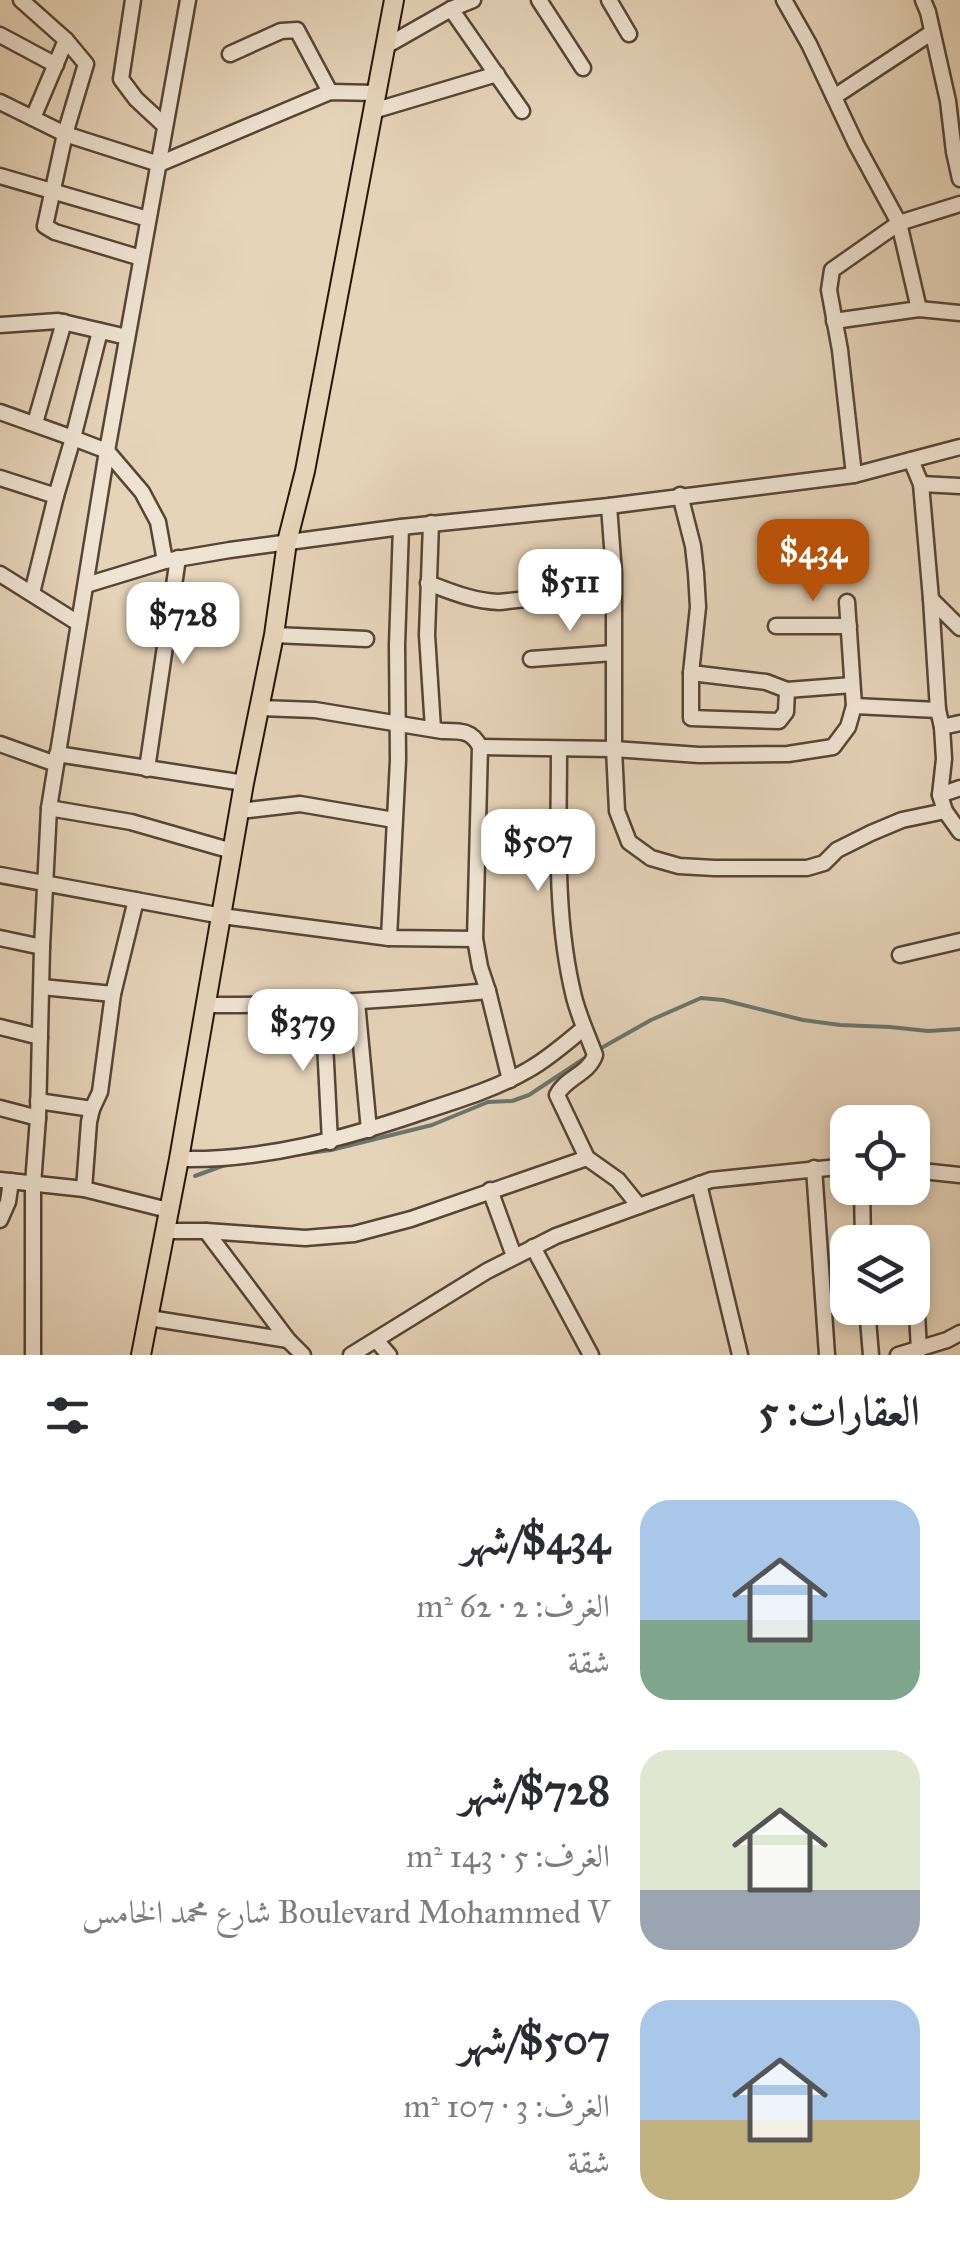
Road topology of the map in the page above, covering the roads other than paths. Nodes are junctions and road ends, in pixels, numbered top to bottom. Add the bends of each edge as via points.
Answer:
1 (21, 0) edge
2 (133, 0) edge
3 (188, 0) edge
4 (394, 0) edge
5 (473, 0) edge
6 (539, 0) edge
7 (609, 0) edge
8 (784, 0) edge
9 (923, 0) edge
10 (451, 9) junction
11 (932, 33) junction
12 (0, 34) edge
13 (629, 34) dead end
14 (66, 40) junction
15 (386, 46) junction
16 (230, 54) dead end
17 (56, 65) junction
18 (583, 68) dead end
19 (497, 74) junction
20 (960, 88) edge
21 (330, 92) junction
22 (834, 98) junction
23 (948, 101) junction
24 (0, 102) edge
25 (374, 102) junction
26 (522, 111) dead end
27 (33, 118) junction
28 (164, 125) junction
29 (65, 134) junction
30 (159, 164) junction
31 (0, 176) edge
32 (960, 180) edge
33 (52, 191) junction
34 (960, 204) edge
35 (148, 219) junction
36 (898, 223) junction
37 (141, 258) junction
38 (919, 309) junction
39 (960, 313) edge
40 (834, 321) junction
41 (64, 322) junction
42 (0, 326) edge
43 (100, 330) junction
44 (127, 337) junction
45 (0, 412) edge
46 (35, 422) junction
47 (73, 438) junction
48 (960, 447) edge
49 (107, 451) junction
50 (911, 460) junction
51 (854, 476) junction
52 (0, 478) edge
53 (921, 484) junction
54 (960, 486) edge
55 (56, 496) junction
56 (680, 496) junction
57 (609, 506) junction
58 (432, 523) junction
59 (400, 527) junction
60 (288, 542) junction
61 (172, 560) junction
62 (0, 574) edge
63 (428, 583) junction
64 (86, 585) junction
65 (614, 590) junction
66 (32, 592) junction
67 (932, 599) junction
68 (847, 602) dead end
69 (78, 623) junction
70 (776, 626) dead end
71 (849, 626) junction
72 (960, 628) edge
73 (274, 635) junction
74 (366, 638) dead end
75 (613, 653) junction
76 (530, 659) dead end
77 (692, 673) junction
78 (852, 685) junction
79 (787, 690) junction
80 (854, 706) junction
81 (260, 708) junction
82 (938, 710) junction
83 (397, 722) junction
84 (960, 723) edge
85 (434, 728) junction
86 (942, 728) junction
87 (0, 744) edge
88 (480, 747) junction
89 (614, 748) junction
90 (560, 749) junction
91 (56, 759) junction
92 (147, 769) junction
93 (244, 784) junction
94 (960, 788) edge
95 (940, 795) junction
96 (50, 808) junction
97 (240, 811) junction
98 (945, 811) junction
99 (394, 820) junction
100 (960, 832) edge
101 (232, 850) junction
102 (0, 875) edge
103 (47, 884) junction
104 (136, 900) junction
105 (222, 916) junction
106 (0, 938) edge
107 (389, 938) junction
108 (475, 939) junction
109 (960, 941) edge
110 (42, 947) junction
111 (900, 955) dead end
112 (42, 987) junction
113 (488, 991) junction
114 (113, 994) junction
115 (357, 1002) junction
116 (323, 1004) junction
117 (205, 1005) junction
118 (0, 1027) edge
119 (585, 1032) junction
120 (40, 1037) junction
121 (510, 1080) junction
122 (38, 1101) junction
123 (0, 1108) edge
124 (92, 1109) junction
125 (38, 1118) junction
126 (369, 1130) junction
127 (330, 1142) junction
128 (587, 1158) junction
129 (179, 1160) junction
130 (830, 1167) edge
131 (814, 1168) junction
132 (930, 1172) edge
133 (960, 1175) edge
134 (6, 1181) edge
135 (33, 1184) junction
136 (698, 1184) junction
137 (84, 1189) junction
138 (490, 1190) junction
139 (639, 1206) junction
140 (168, 1210) junction
141 (0, 1220) edge
142 (164, 1231) junction
143 (206, 1231) junction
144 (533, 1247) junction
145 (514, 1256) junction
146 (149, 1318) junction
147 (869, 1325) edge
148 (918, 1325) edge
149 (960, 1332) edge
150 (288, 1340) junction
151 (376, 1340) junction
152 (919, 1350) junction
153 (32, 1355) edge
154 (141, 1355) edge
155 (303, 1355) edge
156 (351, 1355) edge
157 (388, 1355) edge
158 (592, 1355) edge
159 (740, 1355) edge
160 (827, 1355) edge
161 (872, 1355) edge
162 (898, 1355) edge

1 - 14 street
2 - 28 street via 122,83
3 - 28 street
4 - 15 main road
5 - 10 street
6 - 18 street
7 - 13 street
8 - 22 street
9 - 11 street
10 - 15 street
10 - 19 street
11 - 22 street
11 - 23 street
12 - 17 street
14 - 17 street
14 - 29 street via 86,66
15 - 25 main road
16 - 21 street via 297,30
17 - 27 street
19 - 25 street
19 - 26 street
20 - 23 street
21 - 25 street
21 - 30 street
22 - 36 street
23 - 32 street
24 - 27 street
25 - 60 main road
27 - 29 street
28 - 30 street
29 - 30 street
29 - 33 street
30 - 35 street
31 - 33 street
33 - 35 street
33 - 37 street via 49,230
34 - 36 street
35 - 37 street
36 - 38 street
36 - 40 street via 832,270
37 - 44 street
38 - 39 street
38 - 40 street
40 - 51 street
41 - 42 street
41 - 43 street
41 - 46 street
43 - 44 street
43 - 47 street
44 - 49 street
45 - 46 street
46 - 47 street
47 - 49 street
47 - 55 street
48 - 50 street
49 - 61 street via 150,507
49 - 64 street
50 - 51 street
50 - 53 street
51 - 56 street
52 - 55 street
53 - 54 street
53 - 67 street
55 - 66 street
56 - 57 street
56 - 77 street via 696,574
57 - 58 street
57 - 65 street
58 - 59 street
58 - 63 street
59 - 60 street
59 - 83 street
60 - 61 street
60 - 73 main road
61 - 64 street
61 - 92 street
62 - 66 street
63 - 65 street via 484,602
63 - 85 street
64 - 69 street
65 - 75 street
66 - 69 street
67 - 72 street
67 - 82 street
68 - 71 street
69 - 91 street
70 - 71 street
71 - 78 street
73 - 74 street
73 - 81 main road
75 - 76 street
75 - 89 street
77 - 79 street
77 - 79 street via 691,718 780,721
78 - 79 street
78 - 80 street
80 - 82 street
80 - 89 street via 832,746 788,754
81 - 83 street
81 - 93 main road
82 - 86 street
83 - 85 street
83 - 99 street
84 - 86 street
85 - 88 street via 467,732
86 - 95 street
87 - 91 street
88 - 90 street
88 - 108 street
89 - 90 street
89 - 98 street via 617,811 629,842 651,858 680,866 807,868 902,820
90 - 119 street via 562,934
91 - 92 street
91 - 96 street
92 - 93 street
93 - 97 main road
94 - 95 street
95 - 98 street
96 - 101 street
96 - 103 street
97 - 99 street via 300,804
97 - 101 main road
98 - 100 street
99 - 107 street
101 - 105 main road
102 - 103 street
103 - 104 street
103 - 110 street
104 - 105 street
104 - 114 street
105 - 107 street
105 - 117 main road
106 - 110 street
107 - 108 street
108 - 113 street
109 - 111 street
110 - 112 street
112 - 114 street
112 - 120 street
113 - 115 street
113 - 121 street
114 - 124 street
115 - 116 street
115 - 126 street
116 - 117 street
116 - 127 street
117 - 129 main road
118 - 120 street
119 - 121 street
119 - 128 street via 593,1063 556,1096
120 - 122 street
121 - 126 street
122 - 124 street
122 - 125 street
123 - 125 street
124 - 137 street
125 - 135 street
126 - 127 street
127 - 129 street
128 - 138 street
128 - 139 street
129 - 140 main road
130 - 131 street
131 - 136 street
131 - 160 street
132 - 133 street
134 - 135 street
134 - 141 street via 8,1202
135 - 137 street
135 - 153 street
136 - 139 street
136 - 159 street
137 - 140 street
138 - 143 street via 342,1236
138 - 145 street
139 - 144 street
140 - 142 main road
142 - 143 street
142 - 146 main road
143 - 150 street
144 - 145 street
144 - 158 street
145 - 151 street
146 - 150 street
146 - 154 main road
147 - 161 street
148 - 152 street
149 - 152 street
150 - 155 street
151 - 156 street
151 - 157 street
152 - 162 street

